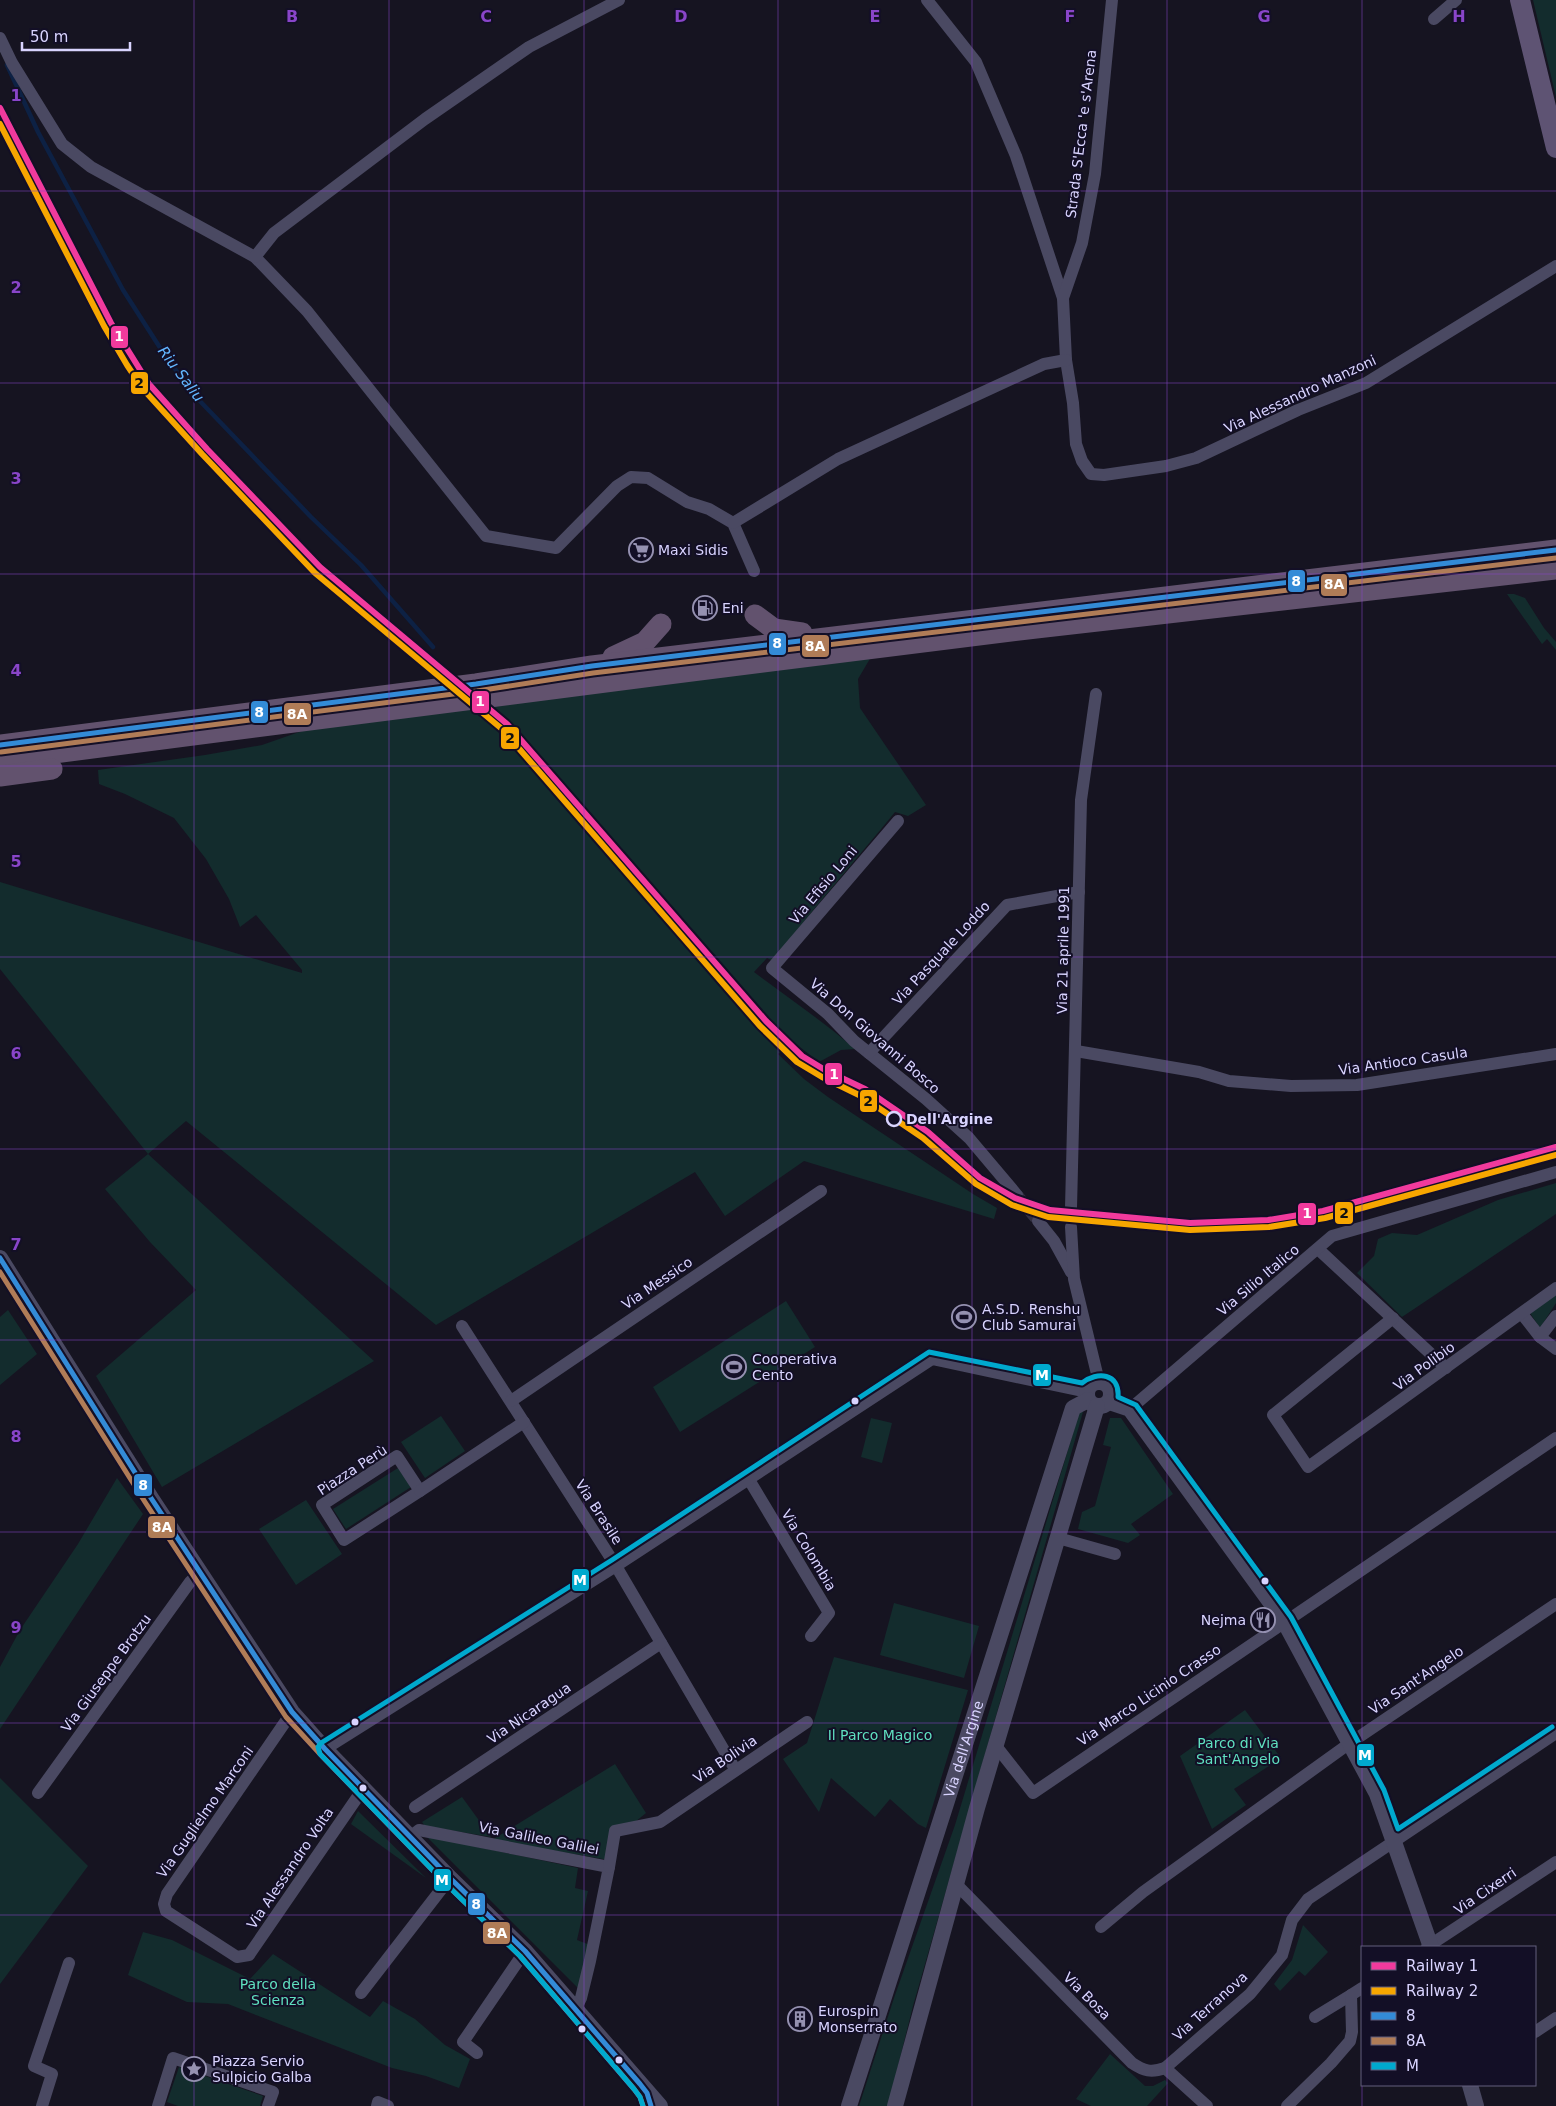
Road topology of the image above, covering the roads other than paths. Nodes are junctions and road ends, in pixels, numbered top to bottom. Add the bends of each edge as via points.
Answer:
1 (619, 0) edge
2 (927, 0) edge
3 (1112, 0) edge
4 (1456, 0) edge
5 (1520, 0) edge
6 (1434, 19) dead end
7 (0, 38) edge
8 (1556, 148) edge
9 (255, 257) junction
10 (1556, 266) edge
11 (1063, 298) junction
12 (1066, 360) junction
13 (1091, 474) joint
14 (734, 523) junction
15 (1556, 550) edge
16 (1556, 569) edge
17 (754, 571) dead end
18 (755, 615) dead end
19 (661, 624) dead end
20 (832, 637) junction
21 (592, 666) junction
22 (481, 691) junction
23 (1096, 694) dead end
24 (439, 696) junction
25 (138, 743) junction
26 (0, 745) edge
27 (0, 760) edge
28 (0, 776) edge
29 (898, 821) dead end
30 (1079, 892) junction
31 (772, 968) joint
32 (1076, 1051) junction
33 (869, 1053) junction
34 (1556, 1054) edge
35 (1556, 1172) edge
36 (821, 1191) dead end
37 (1018, 1195) tunnel mouth
38 (1071, 1208) dead end
39 (1038, 1221) tunnel mouth
40 (1071, 1227) dead end
41 (1318, 1249) junction
42 (0, 1258) edge
43 (1074, 1279) junction
44 (1556, 1288) edge
45 (1522, 1314) junction
46 (1556, 1316) edge
47 (1393, 1318) junction
48 (462, 1326) dead end
49 (1540, 1337) junction
50 (1556, 1349) edge
51 (1446, 1368) junction
52 (1096, 1396) junction
53 (511, 1401) junction
54 (1130, 1408) junction
55 (524, 1422) junction
56 (1556, 1438) edge
57 (748, 1478) junction
58 (420, 1490) junction
59 (1058, 1538) junction
60 (1116, 1554) dead end
61 (616, 1566) junction
62 (199, 1573) junction
63 (1556, 1604) edge
64 (1284, 1621) junction
65 (811, 1636) dead end
66 (661, 1643) junction
67 (292, 1712) junction
68 (807, 1722) dead end
69 (1556, 1733) edge
70 (1350, 1743) junction
71 (996, 1746) junction
72 (325, 1750) junction
73 (735, 1769) junction
74 (363, 1789) junction
75 (38, 1793) dead end
76 (414, 1807) dead end
77 (410, 1837) junction
78 (1394, 1840) junction
79 (1556, 1862) edge
80 (610, 1867) junction
81 (450, 1878) junction
82 (956, 1884) junction
83 (1101, 1927) dead end
84 (1430, 1946) edge
85 (1431, 1946) edge
86 (525, 1951) junction
87 (237, 1957) joint
88 (69, 1963) dead end
89 (1357, 1991) edge
90 (361, 1993) dead end
91 (576, 2008) junction
92 (1316, 2017) dead end
93 (1556, 2018) edge
94 (1536, 2031) edge
95 (477, 2052) dead end
96 (1165, 2068) junction
97 (1470, 2086) edge
98 (649, 2099) edge
99 (42, 2106) edge
100 (158, 2106) edge
101 (268, 2106) edge
102 (377, 2106) edge
103 (388, 2106) edge
104 (660, 2106) edge
105 (849, 2106) edge
106 (894, 2106) edge
107 (1207, 2106) edge
108 (1287, 2106) edge
109 (1476, 2106) edge

1 - 9 street via 529,47 424,119 274,233
2 - 11 street via 976,62 1016,156
3 - 11 street, Strada S'Ecca 'e s'Arena via 1094,174 1082,243
4 - 6 street
5 - 8 main road
7 - 9 street via 62,144 90,167
9 - 14 street via 307,311 486,536 556,548 617,486 631,477 648,478 687,502 709,509
10 - 13 street, Via Alessandro Manzoni via 1366,383 1298,410 1196,458 1166,466
11 - 12 street, Strada S'Ecca 'e s'Arena
12 - 13 street, Strada S'Ecca 'e s'Arena via 1076,444
12 - 14 street via 1044,364 838,459
14 - 17 street
15 - 20 highway
16 - 22 highway via 662,674
18 - 20 highway via 774,629
19 - 21 highway via 645,642
20 - 21 highway
21 - 22 highway
22 - 24 highway
23 - 30 street, Via 21 aprile 1991 via 1081,800
24 - 25 highway
24 - 26 highway
25 - 27 highway
25 - 28 highway via 128,759
29 - 31 street, Via Efisio Loni
30 - 32 street, Via 21 aprile 1991
30 - 33 street, Via Pasquale Loddo via 1006,904
31 - 33 street, Via Don Giovanni Bosco
32 - 34 street, Via Antioco Casula via 1199,1072 1229,1081 1291,1086 1357,1085
32 - 38 street, Via 21 aprile 1991
33 - 37 street, Via Don Giovanni Bosco via 970,1138
35 - 41 street via 1332,1236
36 - 53 street, Via Messico
39 - 43 street via 1054,1241
40 - 43 street
41 - 47 street, Via Silio Italico
41 - 54 street, Via Silio Italico
42 - 62 street
43 - 52 street
44 - 45 street, Via Polibio
45 - 49 street
45 - 51 street, Via Polibio
46 - 49 street
47 - 51 street, Via Silio Italico
47 - 51 street, Via Polibio via 1273,1416 1308,1467
48 - 53 street, Via Brasile
49 - 50 street
52 - 54 street
52 - 57 street via 932,1359
52 - 59 street, Via dell'Argine
52 - 105 street, Via dell'Argine via 1073,1408
53 - 55 street, Via Brasile
54 - 64 street
55 - 58 street, Piazza Perù
55 - 61 street, Via Brasile
56 - 64 street, Via Marco Licinio Crasso
57 - 61 street
57 - 65 street, Via Colombia via 829,1613
58 - 58 street, Piazza Perù via 397,1456 322,1505 344,1540
59 - 60 street
59 - 71 street, Via dell'Argine
61 - 66 street, Via Brasile
61 - 72 street
62 - 67 street
62 - 75 street, Via Giuseppe Brotzu
63 - 70 street, Via Sant'Angelo
64 - 70 street
64 - 71 street, Via Marco Licinio Crasso via 1033,1793
66 - 73 street, Via Brasile
66 - 76 street, Via Nicaragua
67 - 72 street
67 - 87 street, Via Guglielmo Marconi via 166,1894 166,1911
68 - 73 street, Via Bolivia
69 - 78 street, Via Terranova
70 - 78 street via 1377,1794
70 - 83 street, Via Sant'Angelo via 1143,1892
71 - 82 street, Via dell'Argine
72 - 74 street
73 - 80 street, Via Bolivia via 660,1822 615,1831
74 - 77 street
74 - 87 street, Via Alessandro Volta via 249,1955
77 - 80 street, Via Galileo Galilei via 419,1830
77 - 81 street
78 - 84 street
78 - 96 street, Via Terranova via 1308,1899 1292,1920 1282,1956 1250,1994
79 - 85 street, Via Cixerri
80 - 91 street, Via Galileo Galilei via 590,1962
81 - 86 street
81 - 90 street
82 - 96 street, Via Bosa via 1132,2063 1143,2071
82 - 106 street, Via dell'Argine
86 - 91 street
86 - 95 street via 462,2042
88 - 99 street via 34,2066 52,2074
89 - 92 street
89 - 108 street via 1350,2041
91 - 98 street
93 - 94 street
96 - 107 street
97 - 109 street
98 - 104 street
100 - 101 street via 173,2058 272,2092
102 - 103 street via 378,2102

